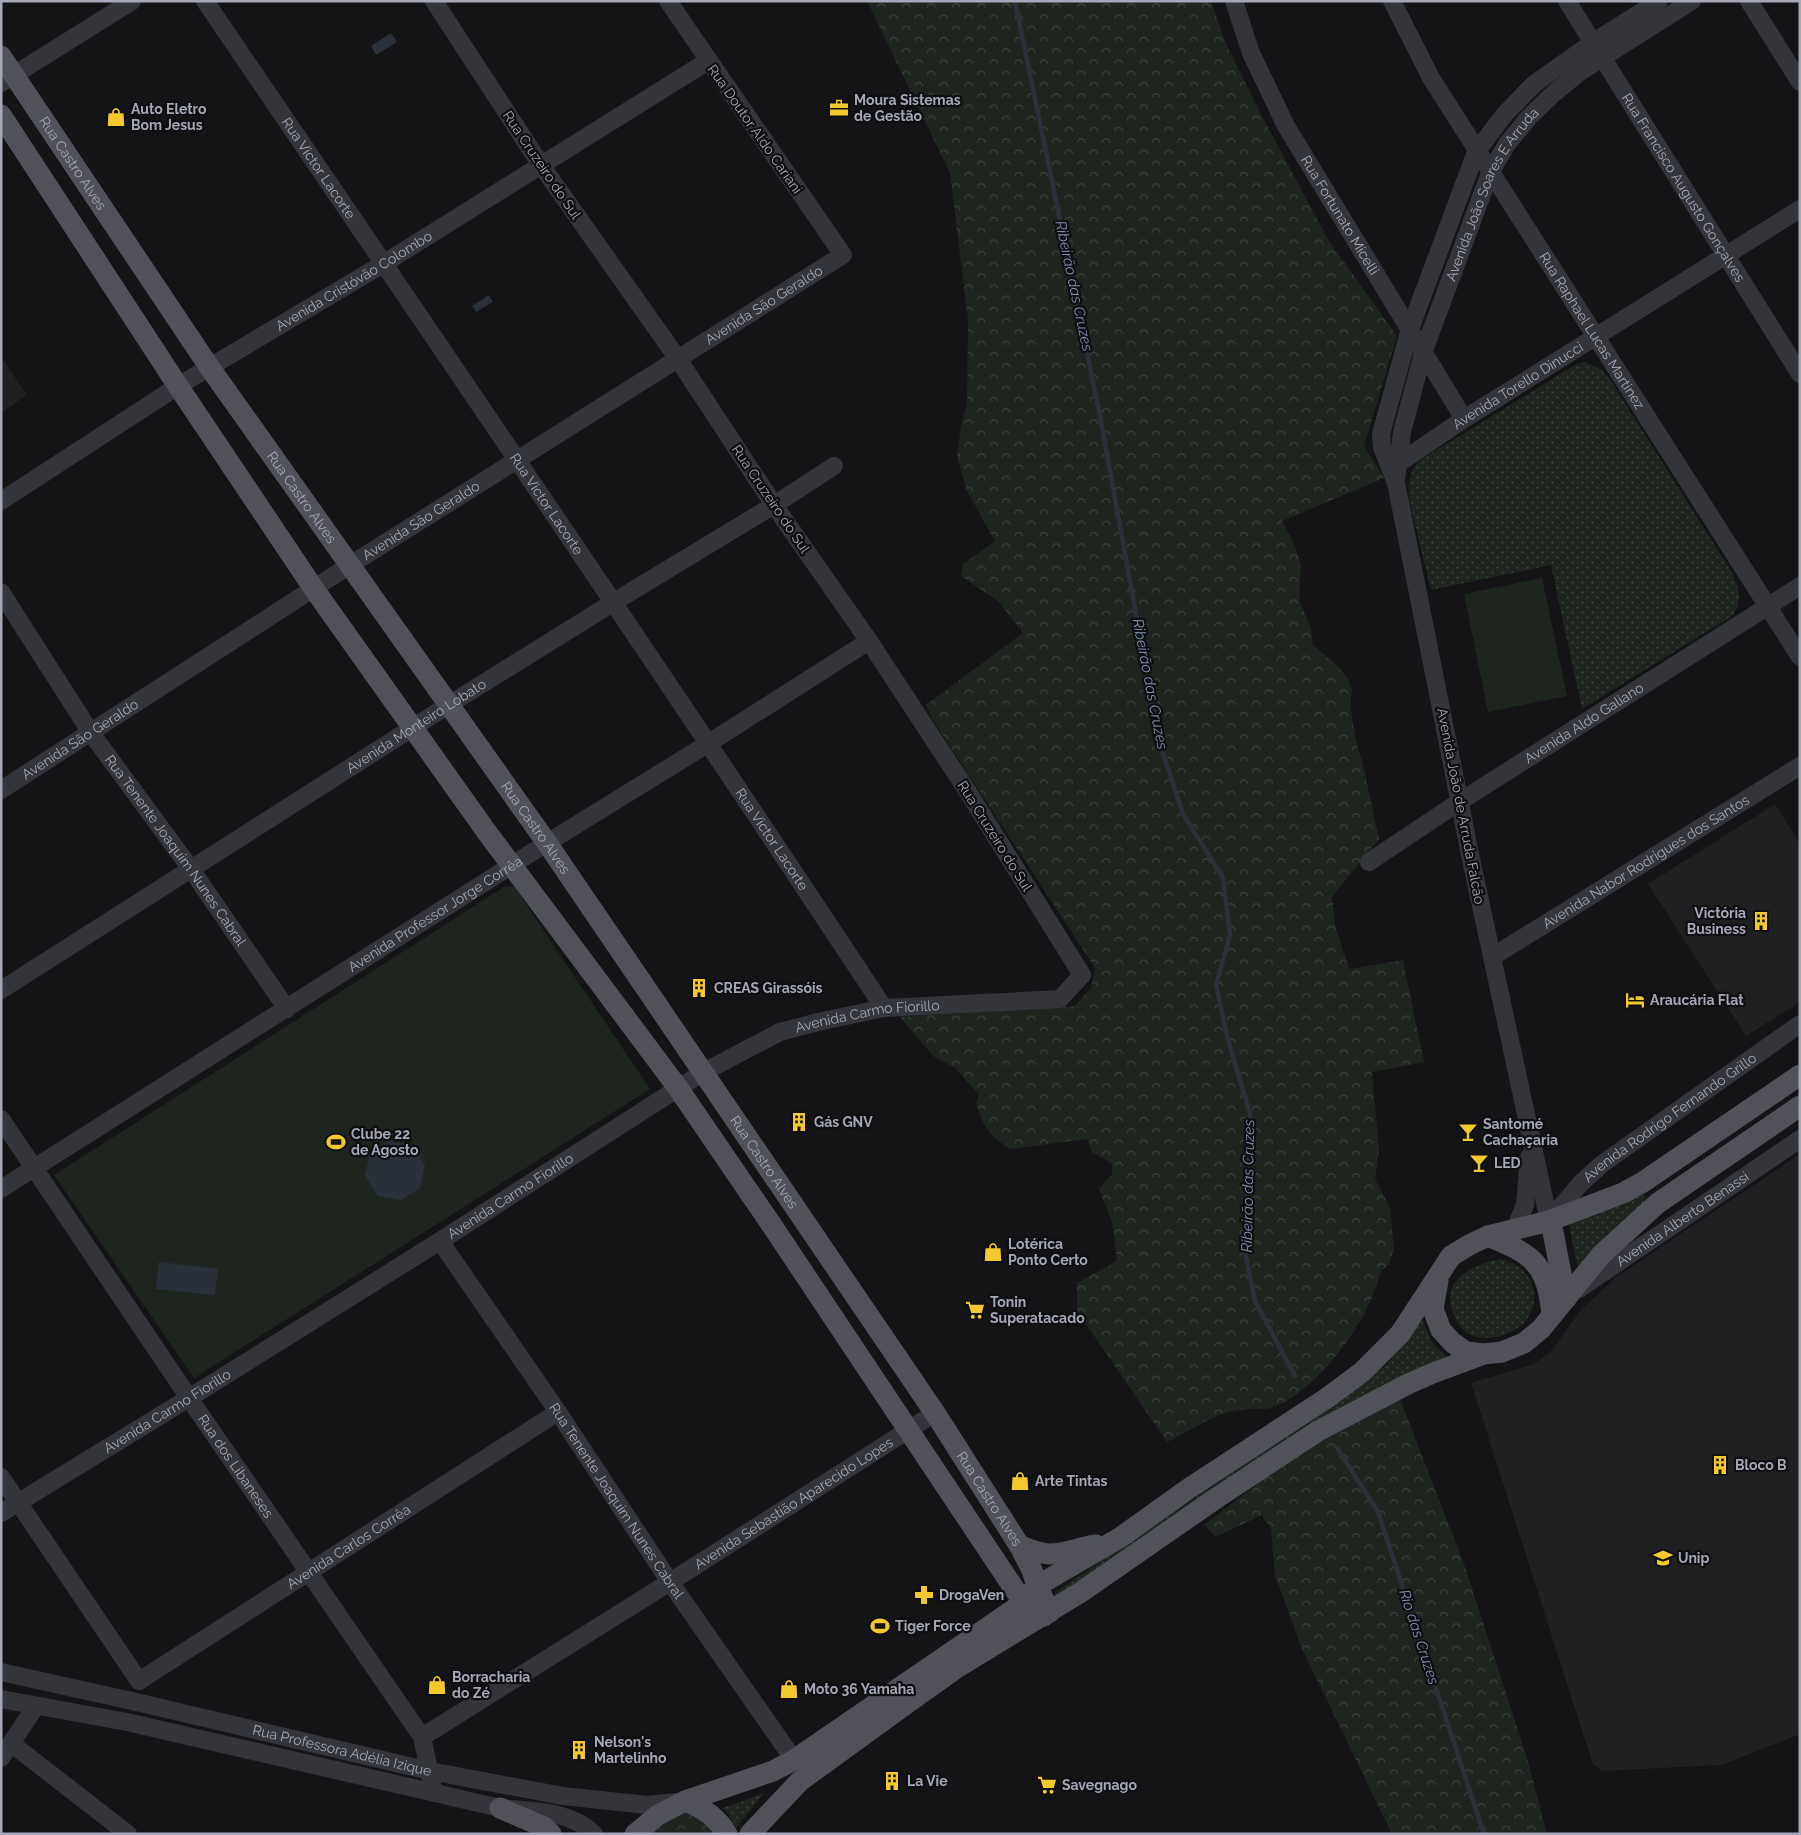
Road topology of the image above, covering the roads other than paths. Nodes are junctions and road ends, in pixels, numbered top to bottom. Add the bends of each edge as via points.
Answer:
1 (132, 1) edge
2 (205, 1) edge
3 (434, 1) edge
4 (668, 1) edge
5 (1234, 1) edge
6 (1392, 1) edge
7 (1567, 1) edge
8 (1659, 1) edge
9 (1692, 1) edge
10 (1749, 1) edge
11 (1597, 50) junction
12 (1, 56) edge
13 (708, 61) junction
14 (8, 79) edge
15 (1800, 82) edge
16 (1, 115) edge
17 (1476, 152) junction
18 (541, 166) junction
19 (1490, 172) junction
20 (1800, 209) edge
21 (843, 255) joint
22 (1725, 255) junction
23 (383, 264) junction
24 (1410, 329) junction
25 (1596, 338) junction
26 (1423, 353) junction
27 (678, 359) junction
28 (210, 368) junction
29 (1800, 374) edge
30 (178, 386) junction
31 (1464, 419) junction
32 (517, 462) junction
33 (834, 466) dead end
34 (1395, 472) junction
35 (1, 501) edge
36 (774, 505) junction
37 (350, 565) junction
38 (1800, 586) edge
39 (314, 589) junction
40 (1, 592) edge
41 (614, 602) junction
42 (1768, 606) junction
43 (869, 641) junction
44 (1800, 657) edge
45 (450, 704) junction
46 (413, 729) junction
47 (92, 733) junction
48 (709, 743) junction
49 (1800, 766) edge
50 (1, 790) edge
51 (1460, 802) junction
52 (547, 842) junction
53 (1369, 862) dead end
54 (512, 865) junction
55 (191, 869) junction
56 (1492, 957) junction
57 (1, 990) edge
58 (1060, 998) joint
59 (884, 1008) junction
60 (286, 1009) junction
61 (1800, 1024) edge
62 (702, 1073) junction
63 (1800, 1075) edge
64 (678, 1088) junction
65 (1800, 1106) edge
66 (1, 1119) edge
67 (1530, 1129) junction
68 (1800, 1139) edge
69 (35, 1168) junction
70 (1, 1189) edge
71 (1549, 1221) junction
72 (1516, 1229) junction
73 (1488, 1236) junction
74 (440, 1241) junction
75 (1440, 1271) junction
76 (1566, 1298) junction
77 (1552, 1315) junction
78 (1484, 1354) junction
79 (189, 1398) junction
80 (558, 1412) junction
81 (935, 1413) junction
82 (909, 1431) junction
83 (973, 1472) junction
84 (1, 1477) edge
85 (948, 1489) junction
86 (19, 1501) junction
87 (1, 1513) edge
88 (1116, 1540) junction
89 (1019, 1545) junction
90 (308, 1571) junction
91 (670, 1582) junction
92 (1037, 1586) junction
93 (1023, 1602) junction
94 (1047, 1614) junction
95 (1, 1672) edge
96 (139, 1681) junction
97 (1, 1700) edge
98 (132, 1701) junction
99 (36, 1706) junction
100 (126, 1722) junction
101 (422, 1737) junction
102 (12, 1744) junction
103 (1, 1758) edge
104 (794, 1760) junction
105 (430, 1771) junction
106 (434, 1793) junction
107 (685, 1801) junction
108 (500, 1808) junction
109 (128, 1834) edge
110 (551, 1834) edge
111 (594, 1834) edge
112 (635, 1834) edge
113 (726, 1834) edge
114 (750, 1834) edge

1 - 14 street
2 - 23 street, Rua Victor Lacorte
3 - 18 street, Rua Cruzeiro do Sul
4 - 13 street, Rua Doutor Aldo Cariani
5 - 24 street, Rua Fortunato Micelli via 1250,53 1286,126
6 - 17 street, Rua Raphael Lucas Martinez via 1431,78
7 - 11 street, Rua Francisco Augusto Gonçalves
8 - 11 street, Avenida João Soares E Arruda
9 - 11 street, Avenida João Soares E Arruda
10 - 15 street
11 - 17 street, Avenida João Soares E Arruda via 1534,84 1504,115
11 - 19 street, Avenida João Soares E Arruda via 1529,117
11 - 22 street, Rua Francisco Augusto Gonçalves
12 - 14 main road, Rua Castro Alves
13 - 18 street, Avenida Cristóvão Colombo
13 - 21 street, Rua Doutor Aldo Cariani
14 - 28 main road, Rua Castro Alves
16 - 30 main road, Rua Castro Alves
17 - 19 street, Rua Raphael Lucas Martinez
17 - 24 street, Avenida João Soares E Arruda
18 - 23 street, Avenida Cristóvão Colombo
18 - 27 street, Rua Cruzeiro do Sul
19 - 25 street, Rua Raphael Lucas Martinez
19 - 26 street, Avenida João Soares E Arruda
20 - 22 street, Avenida Torello Dinucci
21 - 27 street, Avenida São Geraldo
22 - 25 street, Avenida Torello Dinucci
22 - 29 street, Rua Francisco Augusto Gonçalves
23 - 28 street, Avenida Cristóvão Colombo
23 - 32 street, Rua Victor Lacorte
24 - 26 street, Rua Fortunato Micelli
24 - 34 street, Avenida João Soares E Arruda via 1381,434 1382,447
25 - 31 street, Avenida Torello Dinucci
25 - 42 street, Rua Raphael Lucas Martinez
26 - 31 street, Rua Fortunato Micelli
26 - 34 street, Avenida João Soares E Arruda
27 - 32 street, Avenida São Geraldo
27 - 36 street, Rua Cruzeiro do Sul
28 - 30 street, Avenida Cristóvão Colombo
28 - 37 main road, Rua Castro Alves
30 - 35 street, Avenida Cristóvão Colombo
30 - 39 main road, Rua Castro Alves
31 - 34 street, Avenida Torello Dinucci
32 - 37 street, Avenida São Geraldo
32 - 41 street, Rua Victor Lacorte
33 - 36 street, Avenida Monteiro Lobato
34 - 51 street, Avenida João de Arruda Falcão
36 - 41 street, Avenida Monteiro Lobato
36 - 43 street, Rua Cruzeiro do Sul
37 - 39 street, Avenida São Geraldo
37 - 45 main road, Rua Castro Alves
38 - 42 street, Avenida Aldo Galiano
39 - 46 main road, Rua Castro Alves
39 - 47 street, Avenida São Geraldo
40 - 47 street, Rua Tenente Joaquim Nunes Cabral
41 - 45 street, Avenida Monteiro Lobato
41 - 48 street, Rua Victor Lacorte
42 - 44 street, Rua Raphael Lucas Martinez
42 - 51 street, Avenida Aldo Galiano
43 - 48 street, Avenida Professor Jorge Corrêa
43 - 58 street, Rua Cruzeiro do Sul via 1082,975
45 - 46 street, Avenida Monteiro Lobato
45 - 52 main road, Rua Castro Alves
46 - 54 main road, Rua Castro Alves
46 - 55 street, Avenida Monteiro Lobato
47 - 50 street, Avenida São Geraldo
47 - 55 street, Rua Tenente Joaquim Nunes Cabral
48 - 52 street, Avenida Professor Jorge Corrêa
48 - 59 street, Rua Victor Lacorte
49 - 56 street, Avenida Nabor Rodrigues dos Santos
51 - 53 street, Avenida Aldo Galiano
51 - 56 street, Avenida João de Arruda Falcão
52 - 54 street, Avenida Professor Jorge Corrêa
52 - 62 main road, Rua Castro Alves
54 - 60 street, Avenida Professor Jorge Corrêa
54 - 64 main road, Rua Castro Alves
55 - 57 street, Avenida Monteiro Lobato
55 - 60 street, Rua Tenente Joaquim Nunes Cabral
56 - 67 street, Avenida João de Arruda Falcão
58 - 59 street, Avenida Carmo Fiorillo
59 - 62 street, Avenida Carmo Fiorillo via 780,1032
60 - 69 street, Avenida Professor Jorge Corrêa
61 - 71 street, Avenida Rodrigo Fernando Grillo via 1602,1164
62 - 64 street, Avenida Carmo Fiorillo
62 - 81 main road, Rua Castro Alves
63 - 71 main road via 1643,1182
64 - 74 street, Avenida Carmo Fiorillo
64 - 82 main road, Rua Castro Alves
65 - 76 main road via 1658,1203 1601,1255
66 - 69 street, Rua dos Libaneses
67 - 71 street, Avenida João de Arruda Falcão
67 - 72 street, Avenida João de Arruda Falcão via 1525,1205
68 - 76 street, Avenida Alberto Benassi
69 - 70 street, Avenida Professor Jorge Corrêa
69 - 79 street, Rua dos Libaneses
71 - 72 main road
71 - 76 main road
72 - 73 main road
73 - 75 main road via 1451,1256
73 - 77 main road via 1533,1260 1543,1273 1550,1292
74 - 79 street, Avenida Carmo Fiorillo
74 - 80 street, Rua Tenente Joaquim Nunes Cabral
75 - 78 main road via 1433,1308 1441,1330 1466,1352
75 - 88 main road via 1400,1334 1362,1372
76 - 77 main road
77 - 78 main road via 1524,1343 1502,1352
78 - 94 main road via 1408,1384 1318,1431
79 - 86 street, Avenida Carmo Fiorillo
79 - 90 street, Rua dos Libaneses
80 - 90 street, Avenida Carlos Corrêa
80 - 91 street, Rua Tenente Joaquim Nunes Cabral
81 - 82 street, Avenida Sebastião Aparecido Lopes
81 - 83 main road, Rua Castro Alves
82 - 85 main road, Rua Castro Alves
82 - 91 street, Avenida Sebastião Aparecido Lopes
83 - 85 main road
83 - 89 main road, Rua Castro Alves
84 - 86 street
85 - 93 main road, Rua Castro Alves
86 - 87 street, Avenida Carmo Fiorillo
86 - 96 street
88 - 89 main road via 1048,1554
88 - 92 main road
89 - 92 main road, Rua Castro Alves
90 - 96 street, Avenida Carlos Corrêa
90 - 101 street, Rua dos Libaneses
91 - 101 street, Avenida Sebastião Aparecido Lopes
91 - 104 street, Rua Tenente Joaquim Nunes Cabral
92 - 93 main road
92 - 94 main road, Rua Castro Alves
93 - 94 main road, Rua Castro Alves
93 - 104 main road
94 - 114 main road via 958,1667 800,1781
95 - 98 street, Rua Professora Adélia Izique
96 - 98 street
97 - 99 street, Rua Professora Adélia Izique
98 - 100 street
98 - 105 street, Rua Professora Adélia Izique
99 - 100 street, Rua Professora Adélia Izique
99 - 102 street
100 - 106 street, Rua Professora Adélia Izique
101 - 105 street
102 - 103 street
102 - 109 street
104 - 107 main road via 774,1771
105 - 106 street
105 - 107 street, Rua Professora Adélia Izique via 563,1796 647,1805
106 - 108 street, Rua Professora Adélia Izique
107 - 112 main road via 658,1815
107 - 113 main road via 713,1816
108 - 110 main road via 544,1827
108 - 111 street, Rua Professora Adélia Izique via 566,1817

